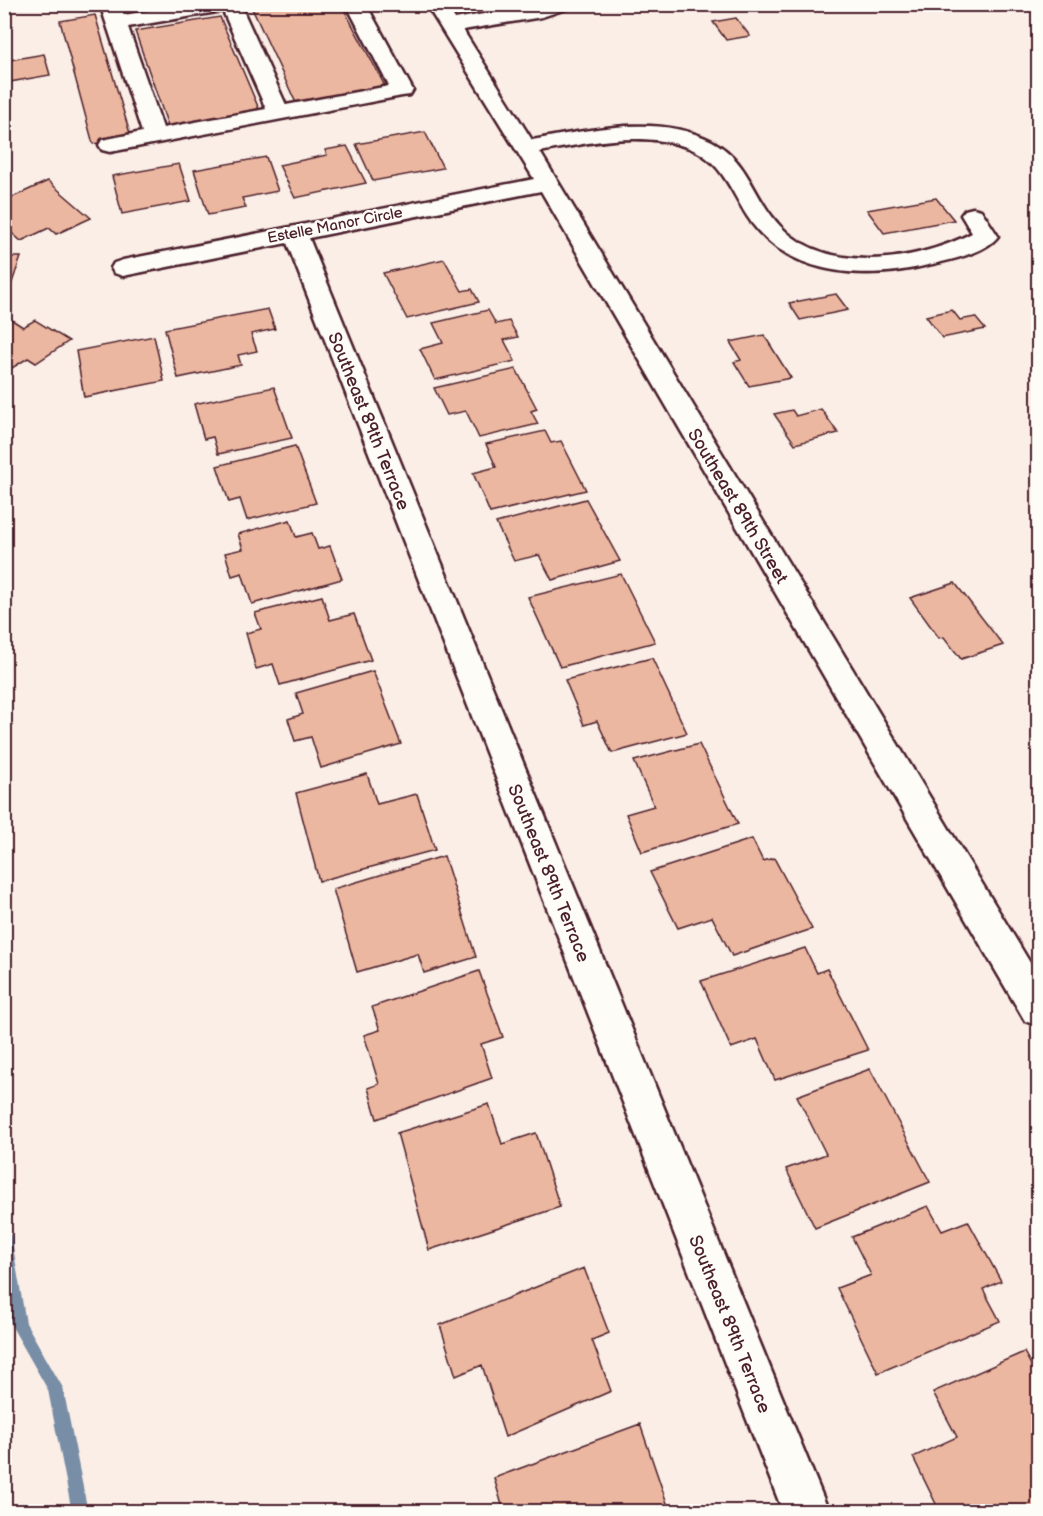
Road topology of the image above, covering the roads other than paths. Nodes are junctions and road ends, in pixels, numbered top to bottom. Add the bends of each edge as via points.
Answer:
1 (228, 4) edge
2 (356, 4) edge
3 (561, 4) edge
4 (113, 14) edge
5 (442, 15) edge
6 (279, 113) junction
7 (154, 136) junction
8 (110, 145) dead end
9 (526, 148) junction
10 (548, 183) junction
11 (973, 215) dead end
12 (295, 233) junction
13 (123, 268) dead end
14 (1038, 1009) edge
15 (806, 1512) edge

1 - 4 street
1 - 6 street
2 - 6 street via 402,90
3 - 5 street via 542,11
4 - 7 street
5 - 9 street, Southeast 89th Street
6 - 7 street
7 - 8 street
9 - 10 street, Southeast 89th Street
9 - 11 street via 602,134 673,136 699,143 719,156 741,182 765,225 794,250 860,266 900,263 971,246 986,236
10 - 12 street, Estelle Manor Circle
10 - 14 street, Southeast 89th Street
12 - 13 street, Estelle Manor Circle
12 - 15 street, Southeast 89th Terrace

